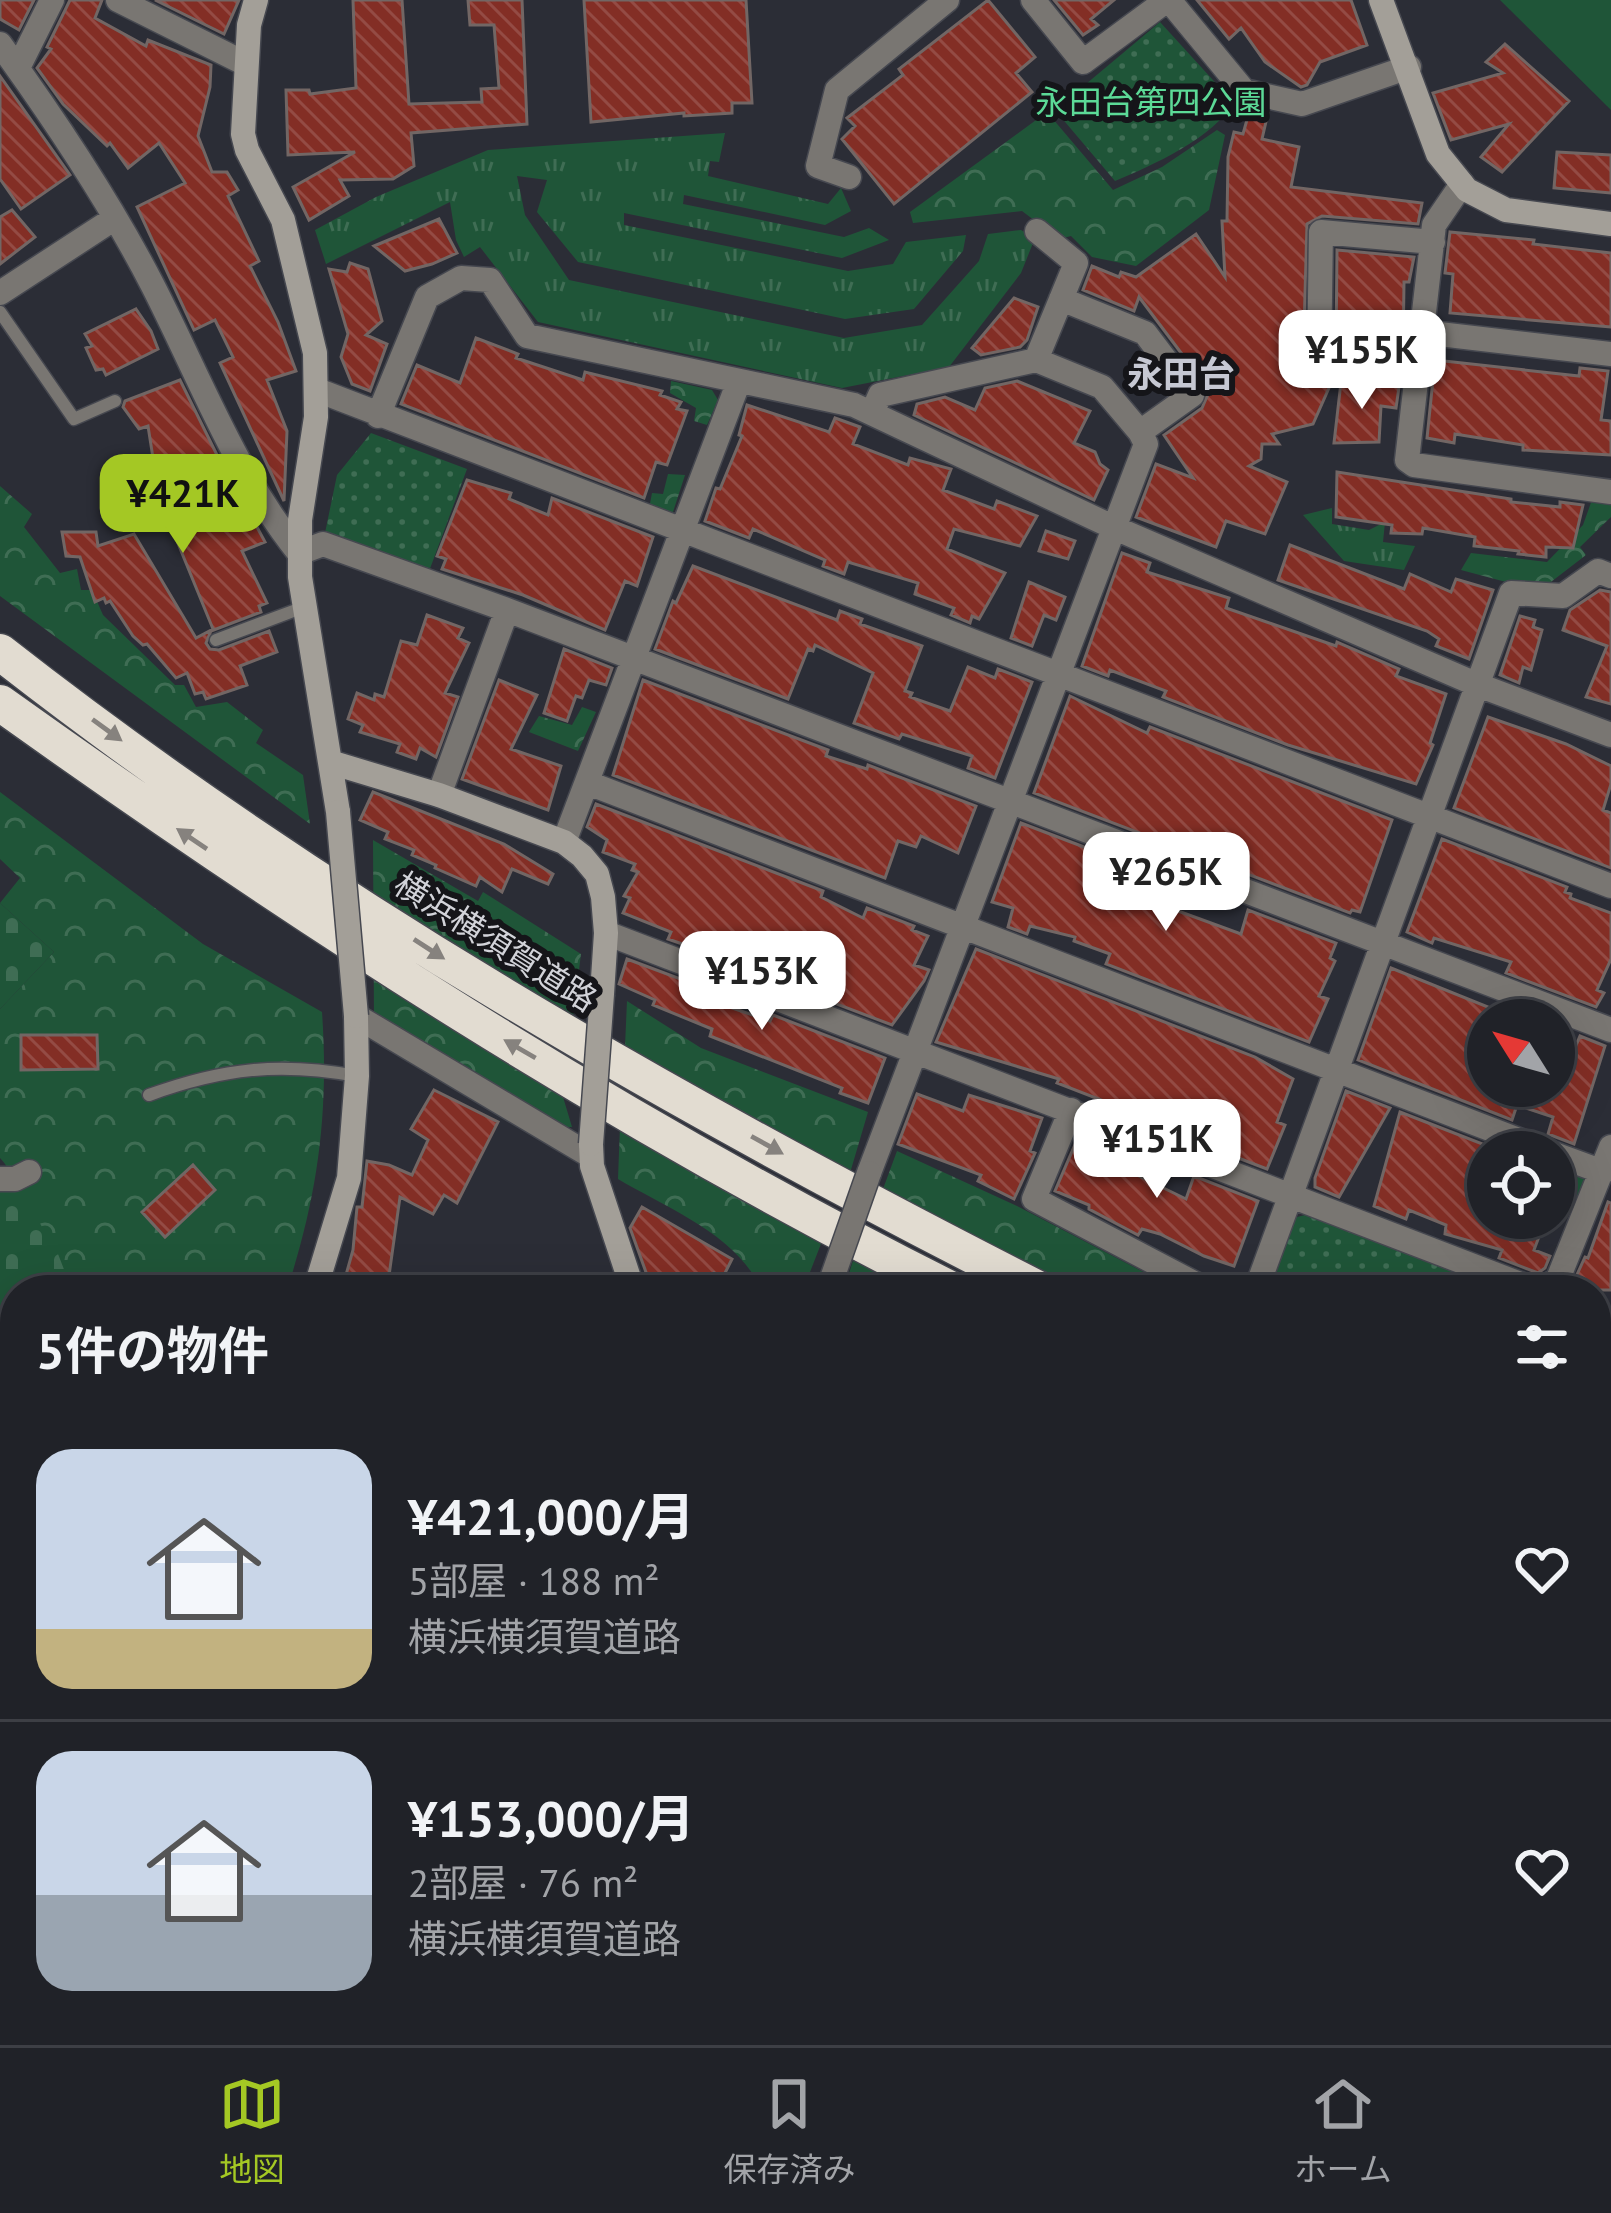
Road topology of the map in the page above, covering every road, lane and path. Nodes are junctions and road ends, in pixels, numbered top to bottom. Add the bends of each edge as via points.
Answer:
1 (52, 0) edge
2 (118, 0) edge
3 (256, 0) edge
4 (946, 0) edge
5 (1033, 0) edge
6 (1168, 0) edge
7 (1381, 0) edge
8 (0, 44) edge
9 (246, 64) junction
10 (18, 68) junction
11 (1409, 68) junction
12 (849, 176) dead end
13 (1462, 184) junction
14 (115, 218) junction
15 (1611, 224) edge
16 (1037, 231) dead end
17 (1432, 242) junction
18 (0, 293) edge
19 (1061, 299) junction
20 (0, 312) edge
21 (1422, 332) junction
22 (1611, 353) edge
23 (1036, 360) junction
24 (1417, 372) junction
25 (739, 381) junction
26 (317, 390) junction
27 (115, 401) dead end
28 (872, 413) junction
29 (378, 416) junction
30 (1140, 432) junction
31 (1611, 492) edge
32 (1115, 528) junction
33 (684, 532) junction
34 (299, 553) junction
35 (1611, 576) edge
36 (304, 607) junction
37 (507, 610) junction
38 (216, 640) dead end
39 (4, 654) edge
40 (634, 658) junction
41 (1058, 675) junction
42 (1478, 685) junction
43 (0, 703) edge
44 (1611, 735) edge
45 (330, 762) junction
46 (588, 783) junction
47 (439, 795) junction
48 (1010, 799) junction
49 (1431, 816) junction
50 (563, 842) junction
51 (1611, 886) edge
52 (963, 928) junction
53 (606, 933) junction
54 (1382, 941) junction
55 (356, 1016) junction
56 (1611, 1030) edge
57 (916, 1051) junction
58 (1334, 1071) junction
59 (357, 1076) junction
60 (149, 1095) dead end
61 (1071, 1110) junction
62 (1494, 1131) edge
63 (1611, 1147) edge
64 (591, 1150) junction
65 (1575, 1162) edge
66 (29, 1172) dead end
67 (1603, 1172) junction
68 (0, 1179) edge
69 (1290, 1192) junction
70 (320, 1275) edge
71 (628, 1275) edge
72 (833, 1275) edge
73 (924, 1275) edge
74 (1010, 1275) edge
75 (1178, 1275) edge
76 (1261, 1275) edge
77 (1501, 1275) edge
78 (1560, 1275) edge

1 - 10 street
2 - 9 street
3 - 9 street
4 - 12 street via 837,90 818,166
5 - 6 street via 1083,62
6 - 11 street via 1244,91 1302,104
7 - 11 street
8 - 10 street
9 - 26 street via 243,134 292,248
10 - 14 street
11 - 13 street via 1438,154
13 - 15 street via 1506,210
13 - 17 street
14 - 18 street
14 - 34 street via 244,473
16 - 19 street via 1076,263
17 - 21 street
17 - 24 street via 1321,232 1319,363
19 - 23 street
19 - 30 street via 1145,333 1192,395
20 - 27 lane via 74,419
21 - 22 street
21 - 24 street
23 - 28 street via 880,395
23 - 30 street via 1102,387
24 - 31 street via 1407,460 1414,465
25 - 28 street
25 - 29 street via 527,336 490,280 461,278 428,297
25 - 33 street
26 - 29 street
26 - 34 street
28 - 32 street
29 - 33 street
30 - 32 street via 1146,444
32 - 41 street
32 - 42 street
33 - 40 street
33 - 41 street
34 - 36 street
34 - 37 street via 323,544
35 - 42 street via 1598,571 1563,596 1511,593
36 - 38 lane
36 - 45 street
37 - 40 street
37 - 47 street
39 -> 74 highway, 横浜横須賀道路 via 208,804 441,957
40 - 46 street
40 - 48 street
41 - 48 street
41 - 49 street
42 - 44 street
42 - 49 street
73 -> 43 highway via 430,997
45 - 47 street
45 - 55 street, bridge
46 - 50 street
46 - 52 street
47 - 50 street
48 - 52 street
48 - 54 street
49 - 51 street
49 - 54 street
50 - 53 street via 597,874
52 - 57 street
52 - 58 street
53 - 57 street
53 - 64 street, bridge
54 - 56 street
54 - 58 street
55 - 59 street
55 - 64 street
57 - 61 street
57 - 72 street, bridge
58 - 62 street
58 - 69 street
59 - 60 lane via 280,1066 235,1070
59 - 70 street via 349,1178
61 - 69 street
61 - 75 street via 1034,1199
63 - 67 street
64 - 71 street
65 - 67 street
66 - 68 street
67 - 78 street
69 - 76 street
69 - 77 street

